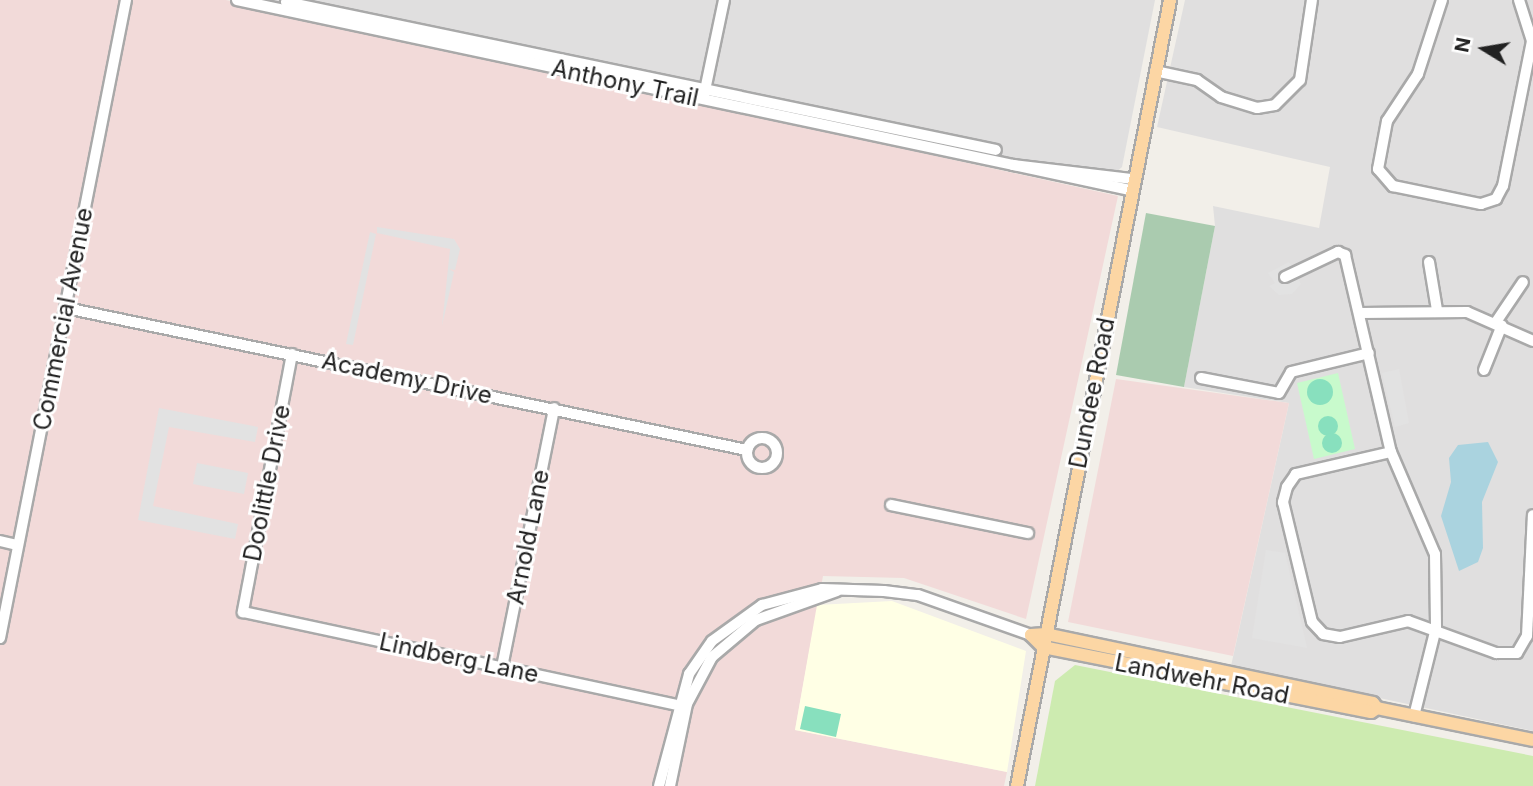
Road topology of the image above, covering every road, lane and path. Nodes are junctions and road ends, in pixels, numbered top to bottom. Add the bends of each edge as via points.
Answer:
1 (126, 0) edge
2 (724, 0) edge
3 (1170, 0) edge
4 (1312, 0) edge
5 (1442, 0) edge
6 (242, 1) edge
7 (1524, 1) edge
8 (286, 2) dead end
9 (1155, 71) junction
10 (704, 94) junction
11 (926, 136) junction
12 (923, 148) junction
13 (996, 150) dead end
14 (1132, 185) junction
15 (1429, 262) dead end
16 (1285, 277) dead end
17 (1523, 282) dead end
18 (66, 308) junction
19 (1437, 310) junction
20 (1360, 313) junction
21 (1499, 324) junction
22 (1533, 341) edge
23 (1369, 353) junction
24 (292, 355) junction
25 (1484, 370) dead end
26 (1201, 378) dead end
27 (554, 408) junction
28 (747, 450) dead end
29 (1391, 452) junction
30 (891, 505) dead end
31 (1533, 516) edge
32 (1028, 533) dead end
33 (0, 541) edge
34 (18, 545) junction
35 (837, 591) junction
36 (243, 612) joint
37 (1436, 628) junction
38 (1031, 635) joint
39 (0, 638) edge
40 (1044, 641) junction
41 (502, 667) junction
42 (675, 705) junction
43 (1414, 716) junction
44 (1533, 740) edge
45 (659, 786) edge
46 (670, 786) edge
47 (1017, 786) edge

1 - 18 street, Commercial Avenue
2 - 10 street
3 - 9 main road, Dundee Road
4 - 9 street via 1300,80 1275,105 1257,108 1221,97 1197,80
5 - 7 street via 1418,74 1387,121 1378,169 1393,186 1481,204 1496,199 1532,41
6 - 10 street, Anthony Trail
8 - 10 street, Anthony Trail
9 - 14 main road, Dundee Road
10 - 11 street, Anthony Trail
10 - 12 street, Anthony Trail
11 - 12 street
11 - 13 street, Anthony Trail
12 - 14 street, Anthony Trail
14 - 40 main road, Dundee Road
15 - 19 street
16 - 20 street via 1338,252 1345,256
17 - 21 street
18 - 24 street, Academy Drive
18 - 34 street, Commercial Avenue
19 - 20 street
19 - 21 street
20 - 23 street
21 - 22 street
21 - 25 street
23 - 26 street via 1291,372 1279,393
23 - 29 street
24 - 27 street, Academy Drive
24 - 36 street, Doolittle Drive
27 - 28 street, Academy Drive
27 - 41 street, Arnold Lane
29 - 37 street via 1435,554
29 - 37 street via 1296,474 1287,487 1283,502 1312,622 1323,634 1340,637 1375,624
30 - 32 street
31 - 37 street via 1527,636 1517,653 1496,653
33 - 34 street
34 - 39 street, Commercial Avenue
35 - 38 street via 918,595
35 - 42 street via 792,595 739,617 699,657
35 - 46 street via 755,620 712,657 687,704
36 - 41 street, Lindberg Lane
37 - 43 street
38 - 40 main road
40 - 43 main road, Landwehr Road via 1371,712 1377,708
40 - 47 main road, Dundee Road
41 - 42 street, Lindberg Lane
42 - 45 street
43 - 44 main road, Landwehr Road

